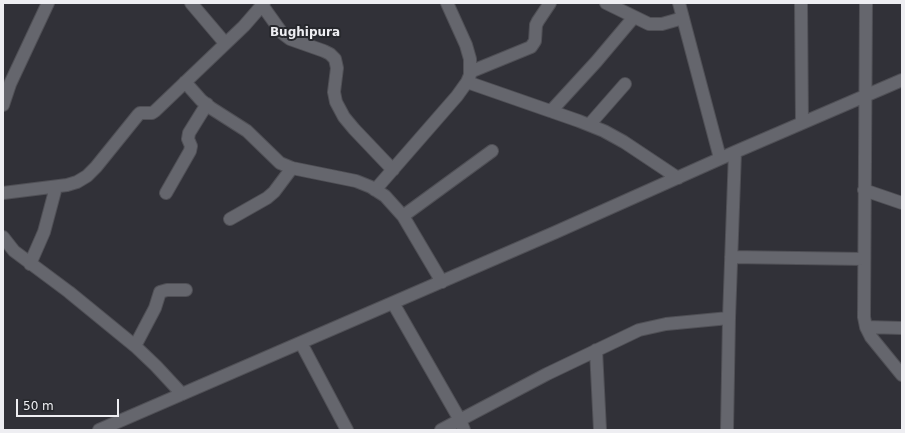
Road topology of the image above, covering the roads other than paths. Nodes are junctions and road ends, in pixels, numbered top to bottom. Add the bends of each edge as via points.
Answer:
1 (48, 3) edge
2 (191, 3) edge
3 (448, 3) edge
4 (550, 3) edge
5 (606, 3) edge
6 (679, 3) edge
7 (801, 3) edge
8 (866, 3) edge
9 (263, 4) edge
10 (634, 17) junction
11 (683, 18) junction
12 (226, 43) junction
13 (468, 77) junction
14 (902, 80) edge
15 (6, 82) edge
16 (185, 82) junction
17 (625, 84) dead end
18 (865, 96) junction
19 (207, 104) junction
20 (3, 105) edge
21 (551, 111) junction
22 (802, 123) junction
23 (589, 125) junction
24 (492, 151) dead end
25 (735, 152) junction
26 (720, 158) junction
27 (292, 168) junction
28 (393, 170) junction
29 (678, 178) junction
30 (56, 187) junction
31 (375, 190) junction
32 (864, 190) junction
33 (3, 193) edge
34 (166, 193) dead end
35 (902, 203) edge
36 (403, 216) junction
37 (230, 219) dead end
38 (3, 237) edge
39 (731, 257) junction
40 (864, 259) junction
41 (30, 264) junction
42 (442, 282) junction
43 (186, 290) dead end
44 (393, 303) junction
45 (729, 318) junction
46 (866, 327) junction
47 (902, 328) edge
48 (301, 343) junction
49 (135, 346) junction
50 (596, 350) junction
51 (902, 375) edge
52 (182, 394) junction
53 (462, 425) edge
54 (98, 430) edge
55 (347, 430) edge
56 (441, 430) edge
57 (600, 430) edge
58 (727, 430) edge

1 - 15 street
2 - 12 street
3 - 13 street via 470,59
4 - 13 street via 536,25 535,41 531,47
5 - 10 street
6 - 11 street
7 - 22 street
8 - 18 street
9 - 12 street
9 - 28 street via 282,33 290,39 330,54 334,59 337,68 334,92 336,102 354,129
10 - 11 street via 656,25
10 - 21 street
11 - 26 street
12 - 16 street
13 - 21 street
13 - 28 street via 457,96
14 - 18 street
15 - 20 street
16 - 19 street
16 - 30 street via 155,111 140,113 87,176 77,182
17 - 23 street
18 - 22 street
18 - 32 street
19 - 27 street via 247,131 280,163
19 - 34 street via 189,133 190,151
21 - 23 street
22 - 25 street
23 - 29 street via 624,142
24 - 36 street
25 - 26 street
25 - 39 street
26 - 29 street
27 - 31 street via 356,181
27 - 37 street via 267,198
28 - 31 street
29 - 42 street
30 - 33 street
30 - 41 street via 44,232
31 - 36 street
32 - 35 street
32 - 40 street
36 - 42 street
38 - 41 street via 14,251
39 - 40 street
39 - 45 street
40 - 46 street
41 - 49 street
42 - 44 street
43 - 49 street via 160,292 155,308
44 - 48 street
44 - 53 street
45 - 50 street via 654,326 639,330
45 - 58 street
46 - 47 street
46 - 51 street via 878,348
48 - 52 street
48 - 55 street
49 - 52 street
50 - 53 street
50 - 57 street
52 - 54 street
53 - 56 street

